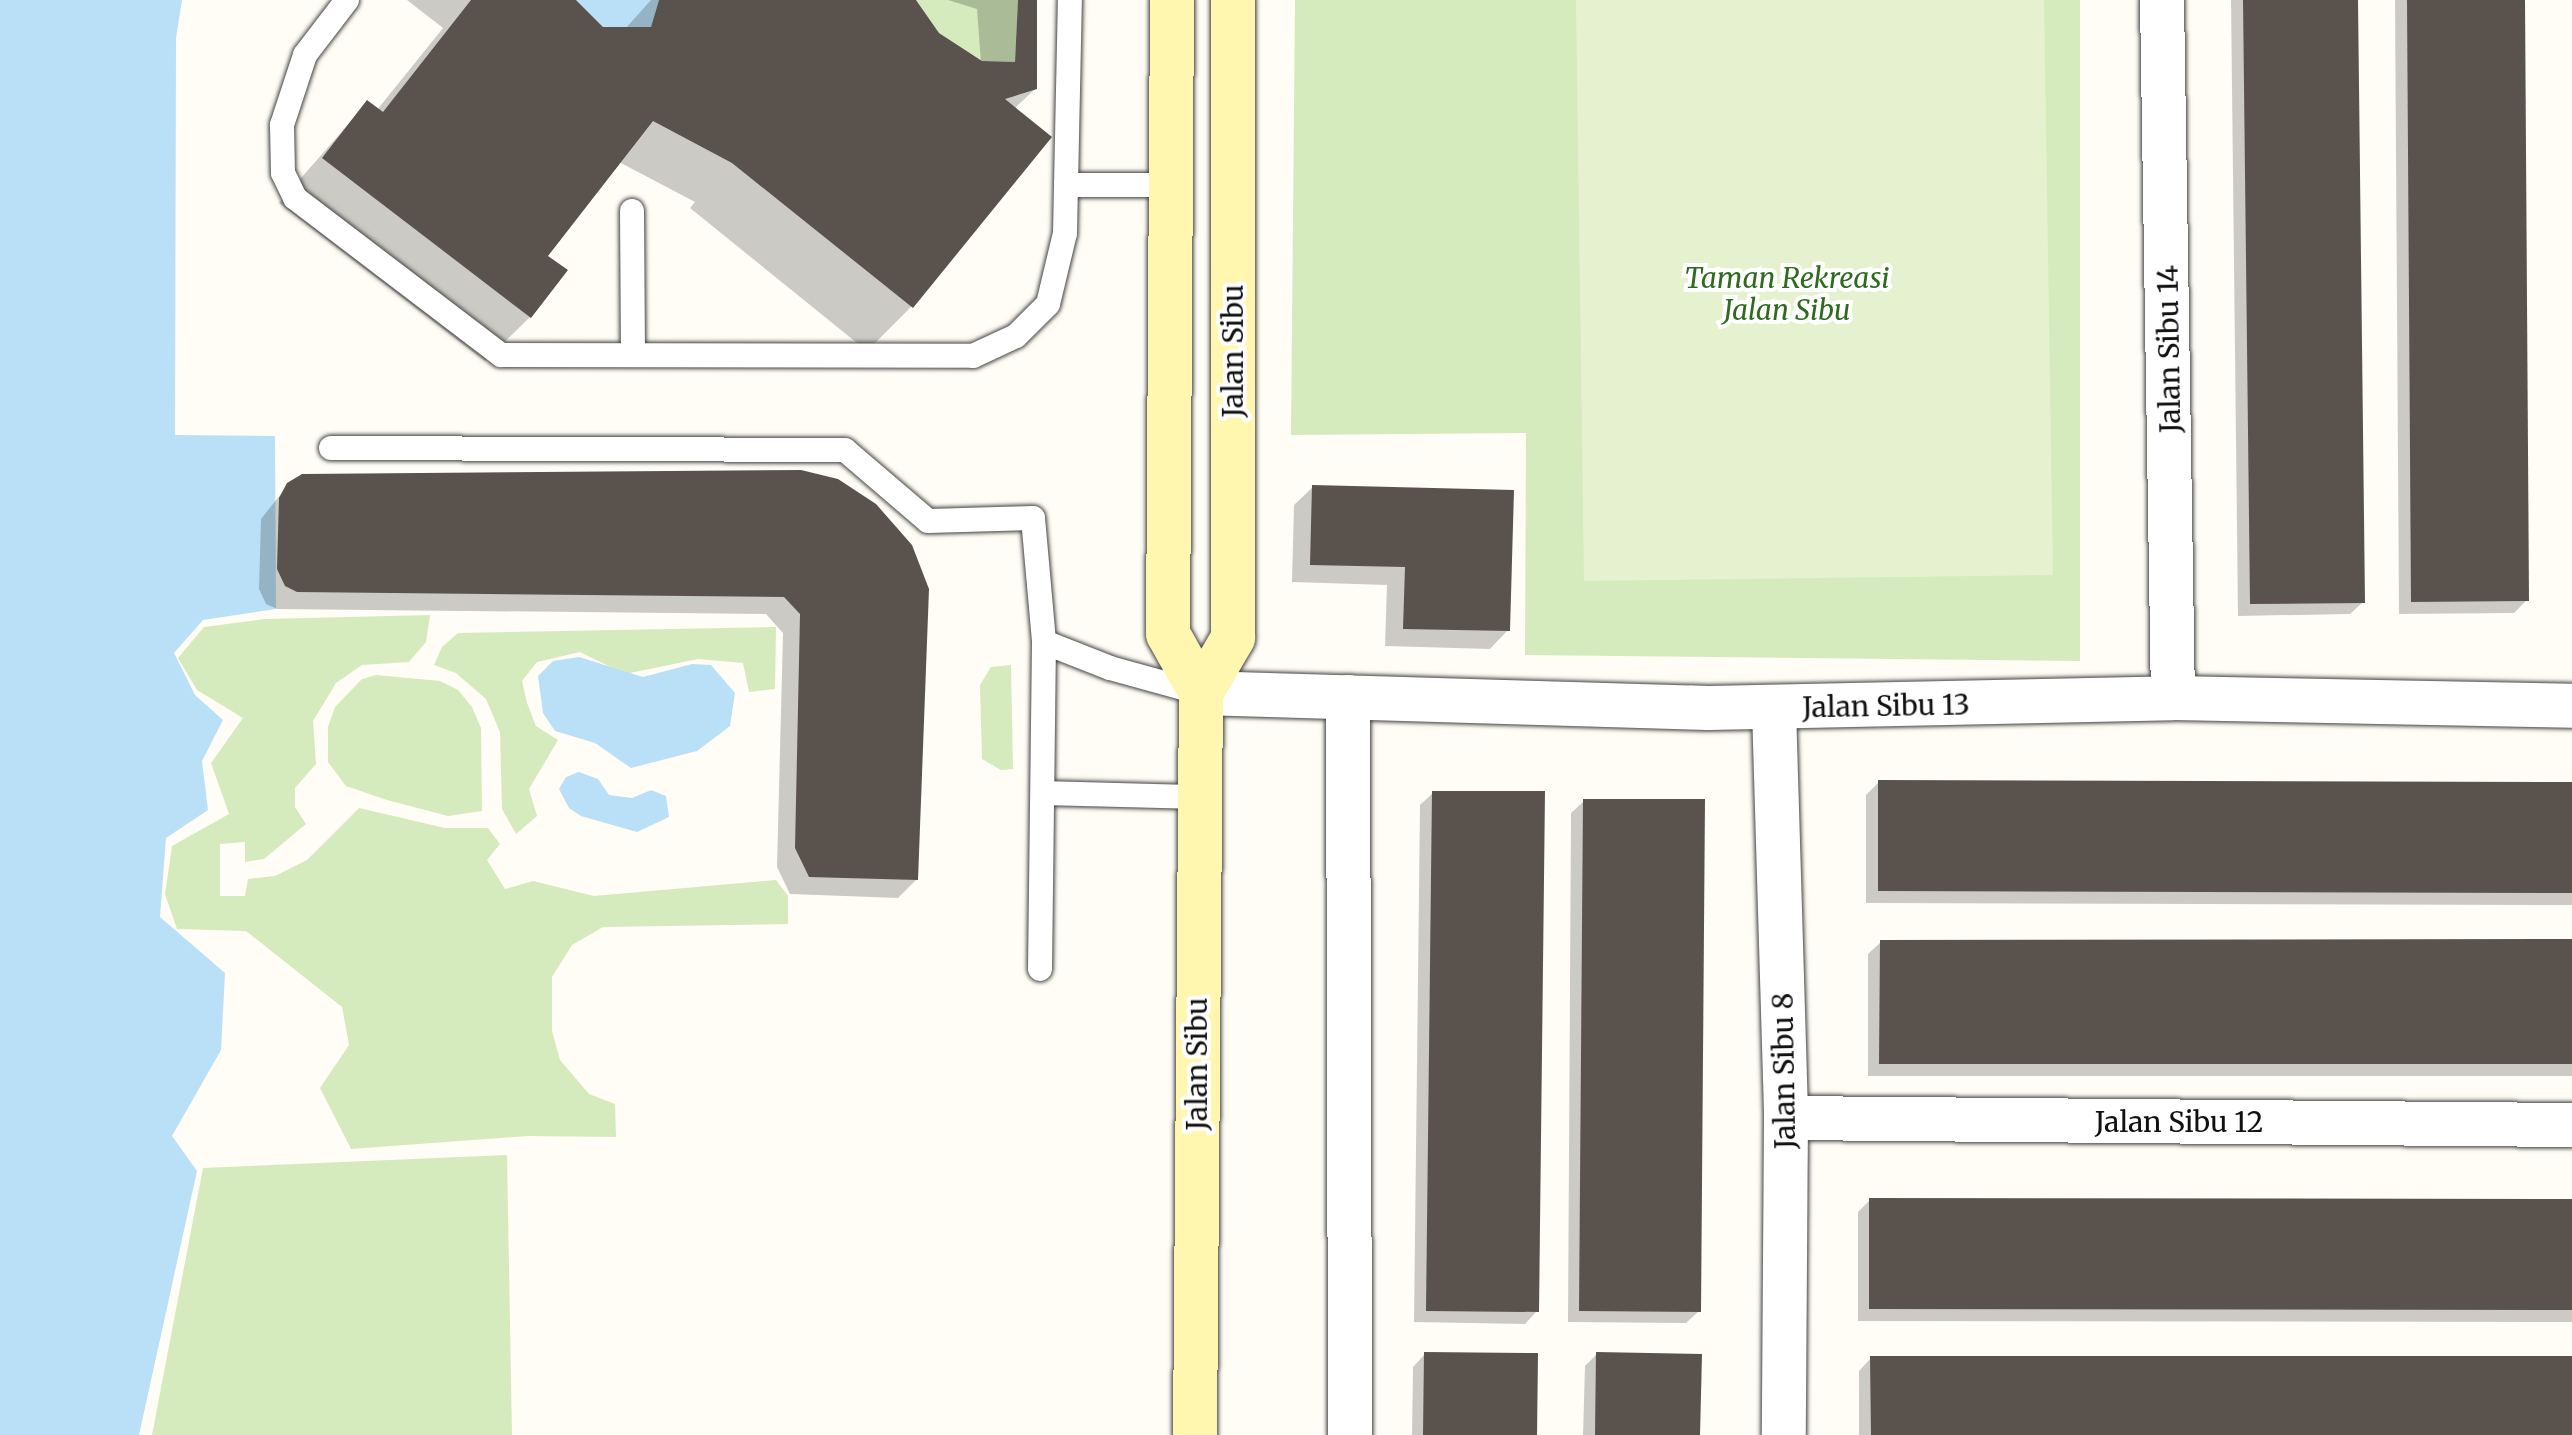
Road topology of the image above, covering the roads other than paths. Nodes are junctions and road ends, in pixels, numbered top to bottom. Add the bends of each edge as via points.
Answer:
1 (347, 0) edge
2 (1070, 0) edge
3 (1172, 0) edge
4 (1233, 0) edge
5 (2162, 0) edge
6 (1066, 185) junction
7 (1169, 185) junction
8 (632, 211) dead end
9 (633, 355) junction
10 (331, 448) dead end
11 (1044, 642) junction
12 (1201, 693) junction
13 (1348, 697) junction
14 (2173, 698) junction
15 (2572, 706) edge
16 (1774, 708) junction
17 (1044, 793) junction
18 (1199, 797) junction
19 (1040, 969) dead end
20 (1786, 1118) junction
21 (2572, 1125) edge
22 (1195, 1435) edge
23 (1350, 1435) edge
24 (1784, 1435) edge

1 - 9 lane via 305,55 282,125 283,173 295,198 501,355
2 - 6 lane
3 - 7 street
4 - 12 street, Jalan Sibu via 1233,638
5 - 14 street, Jalan Sibu 14
6 - 7 lane
6 - 9 lane via 1065,233 1048,304 1016,336 973,356
7 - 12 street via 1168,634
8 - 9 lane
10 - 11 lane via 845,450 928,521 1033,518
11 - 12 lane via 1110,668
11 - 17 lane
12 - 13 street, Jalan Sibu 13
12 - 18 street, Jalan Sibu
13 - 16 street, Jalan Sibu 13
13 - 23 street
14 - 15 street, Jalan Sibu 13
14 - 16 street, Jalan Sibu 13
16 - 20 street, Jalan Sibu 8
17 - 18 lane
17 - 19 lane
18 - 22 street, Jalan Sibu
20 - 21 street, Jalan Sibu 12
20 - 24 street, Jalan Sibu 8

